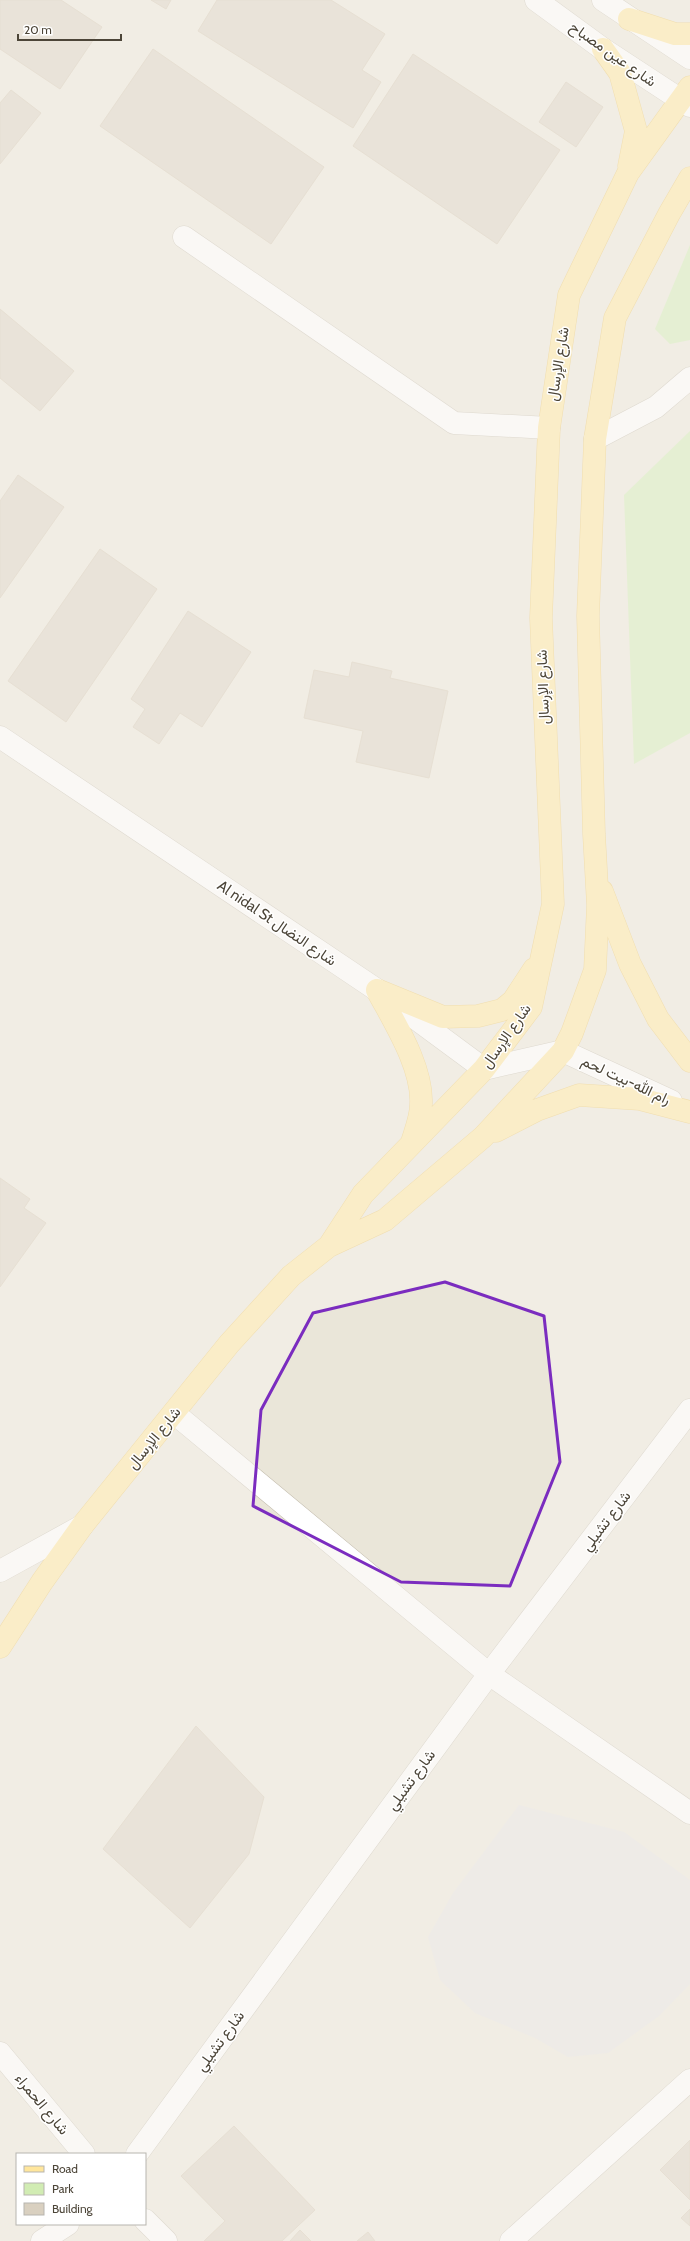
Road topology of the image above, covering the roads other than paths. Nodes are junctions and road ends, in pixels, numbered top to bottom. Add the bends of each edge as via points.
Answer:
1 (536, 0) edge
2 (603, 0) edge
3 (629, 19) junction
4 (690, 34) edge
5 (603, 49) junction
6 (690, 58) edge
7 (687, 98) edge
8 (628, 173) junction
9 (690, 178) edge
10 (184, 237) dead end
11 (690, 378) edge
12 (549, 428) junction
13 (594, 439) junction
14 (0, 737) edge
15 (597, 878) junction
16 (544, 955) junction
17 (377, 990) junction
18 (563, 1051) junction
19 (690, 1061) edge
20 (484, 1069) junction
21 (690, 1111) edge
22 (483, 1137) junction
23 (410, 1146) junction
24 (329, 1246) junction
25 (690, 1410) edge
26 (174, 1413) junction
27 (82, 1526) junction
28 (0, 1570) edge
29 (0, 1647) edge
30 (489, 1674) junction
31 (690, 1813) edge
32 (0, 2053) edge
33 (690, 2080) edge
34 (83, 2153) edge
35 (138, 2153) edge
36 (146, 2221) edge
37 (66, 2225) edge
38 (42, 2241) edge
39 (166, 2241) edge
40 (511, 2241) edge

1 - 5 street, شارع عين مصباح
2 - 3 street
3 - 4 main road via 675,34
3 - 6 street
5 - 7 street, شارع عين مصباح
5 - 8 main road via 620,73 636,131
7 - 8 main road, شارع الإرسال
8 - 12 main road, شارع الإرسال via 569,295
9 - 13 main road, شارع الإرسال via 668,214 615,318
10 - 12 street via 454,423
11 - 13 street via 656,407
12 - 16 main road, شارع الإرسال via 540,618 554,904
13 - 15 main road, شارع الإرسال via 588,616
14 - 17 street, Al nidal St شارع النضال
15 - 18 main road, شارع الإرسال via 595,970 572,1034
15 - 19 main road via 630,964 658,1019
16 - 17 main road via 513,1002 502,1010 478,1016 444,1017
16 - 20 main road, شارع الإرسال via 531,1007
17 - 20 street, Al nidal St شارع النضال
17 - 23 main road via 411,1057 420,1090 420,1117
18 - 20 street
18 - 21 street, رام الله-بيت لحم
18 - 22 main road, شارع الإرسال
20 - 23 main road, شارع الإرسال
21 - 22 main road via 640,1099 579,1095 537,1110
22 - 24 main road, شارع الإرسال via 385,1220
23 - 24 main road, شارع الإرسال via 363,1194
24 - 26 main road, شارع الإرسال via 290,1276 229,1344
25 - 30 street, شارع تشيلي
26 - 27 main road, شارع الإرسال
26 - 30 street
27 - 28 street
27 - 29 main road, شارع الإرسال
30 - 31 street
30 - 35 street, شارع تشيلي
32 - 34 street, شارع الحمراء
33 - 40 street
36 - 39 street
37 - 38 street

